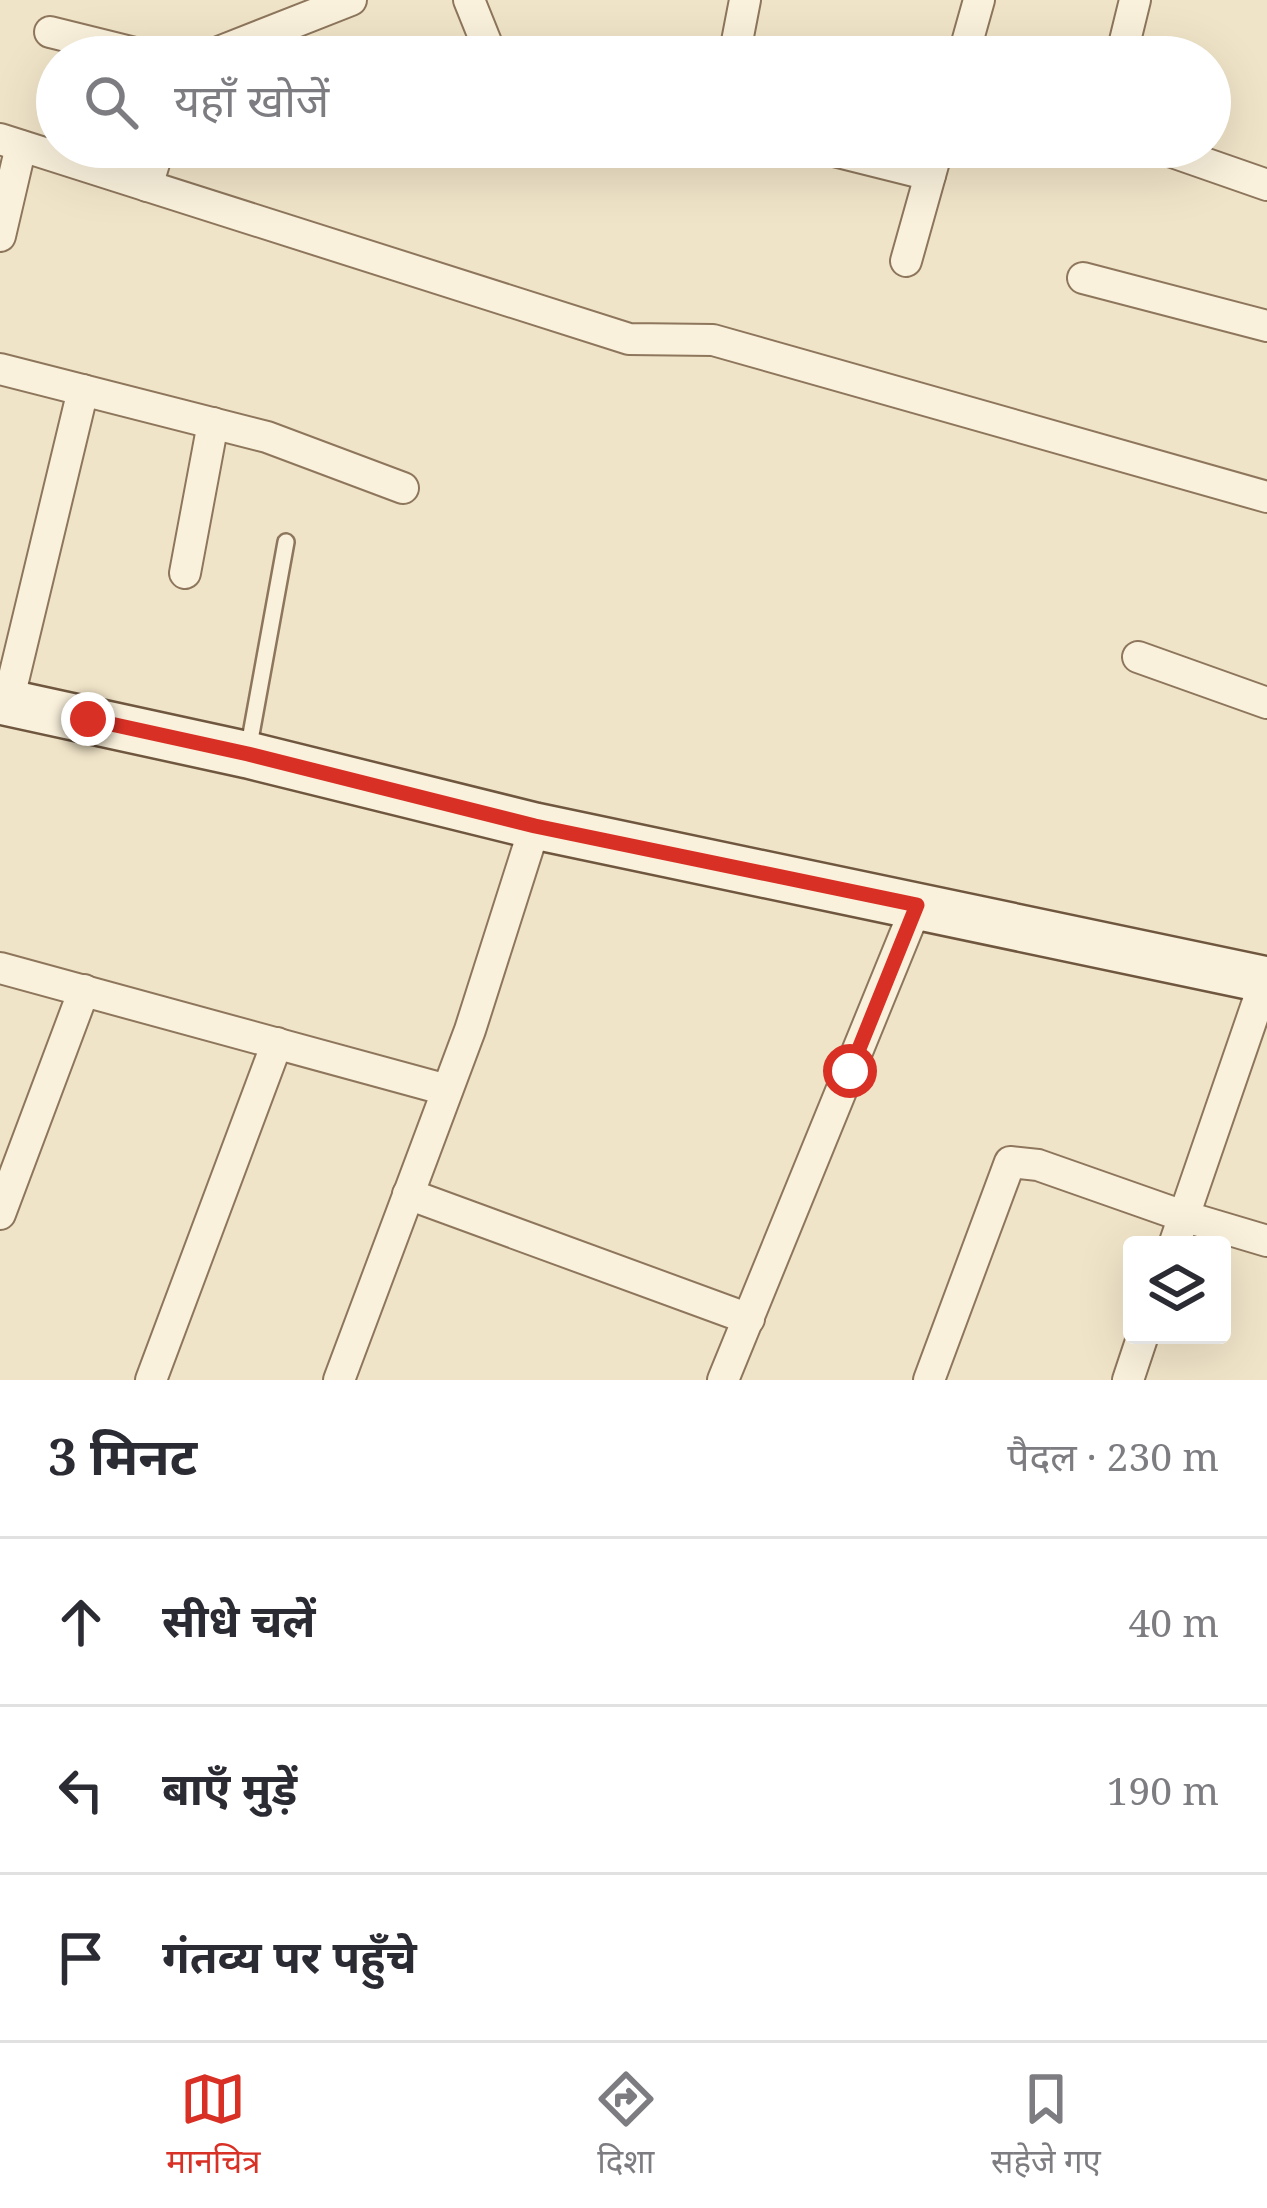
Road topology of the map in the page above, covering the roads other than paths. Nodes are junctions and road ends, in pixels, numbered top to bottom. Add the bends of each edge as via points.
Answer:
1 (351, 0) edge
2 (469, 0) edge
3 (745, 0) edge
4 (979, 0) edge
5 (1135, 0) edge
6 (50, 32) dead end
7 (66, 36) edge
8 (259, 36) edge
9 (484, 36) edge
10 (738, 36) edge
11 (969, 36) edge
12 (1126, 36) edge
13 (10, 142) edge
14 (91, 168) edge
15 (153, 168) edge
16 (932, 168) edge
17 (1220, 168) edge
18 (1267, 184) edge
19 (147, 186) junction
20 (0, 236) edge
21 (907, 261) dead end
22 (1083, 278) dead end
23 (1267, 326) edge
24 (0, 369) edge
25 (83, 390) junction
26 (213, 423) junction
27 (403, 488) dead end
28 (1267, 497) edge
29 (286, 542) dead end
30 (185, 573) dead end
31 (10, 644) edge
32 (1138, 657) dead end
33 (4, 701) edge
34 (1267, 703) edge
35 (248, 754) junction
36 (535, 826) junction
37 (917, 905) junction
38 (0, 968) edge
39 (1266, 978) edge
40 (84, 990) junction
41 (277, 1043) junction
42 (447, 1090) junction
43 (408, 1194) junction
44 (0, 1214) edge
45 (1179, 1230) edge
46 (1267, 1241) edge
47 (749, 1319) junction
48 (1140, 1344) edge
49 (151, 1380) edge
50 (339, 1380) edge
51 (723, 1380) edge
52 (929, 1380) edge
53 (1127, 1380) edge

1 - 8 street
2 - 9 street
3 - 10 street
4 - 11 street
5 - 12 street
6 - 7 street
13 - 20 street
14 - 19 street
15 - 19 street
16 - 21 street
17 - 18 street
19 - 28 street via 629,339 713,340
22 - 23 street
24 - 25 street
25 - 26 street
25 - 31 street
26 - 27 street
26 - 30 street
29 - 35 lane
31 - 33 street
32 - 34 street
33 - 35 street
35 - 36 street
36 - 37 street
36 - 42 street
37 - 39 street
37 - 47 street
38 - 40 street
39 - 45 street
40 - 41 street
40 - 44 street
41 - 42 street
41 - 49 street
42 - 43 street
43 - 47 street
43 - 50 street
45 - 46 street
45 - 52 street via 1037,1166 1010,1162
47 - 51 street
48 - 53 street

